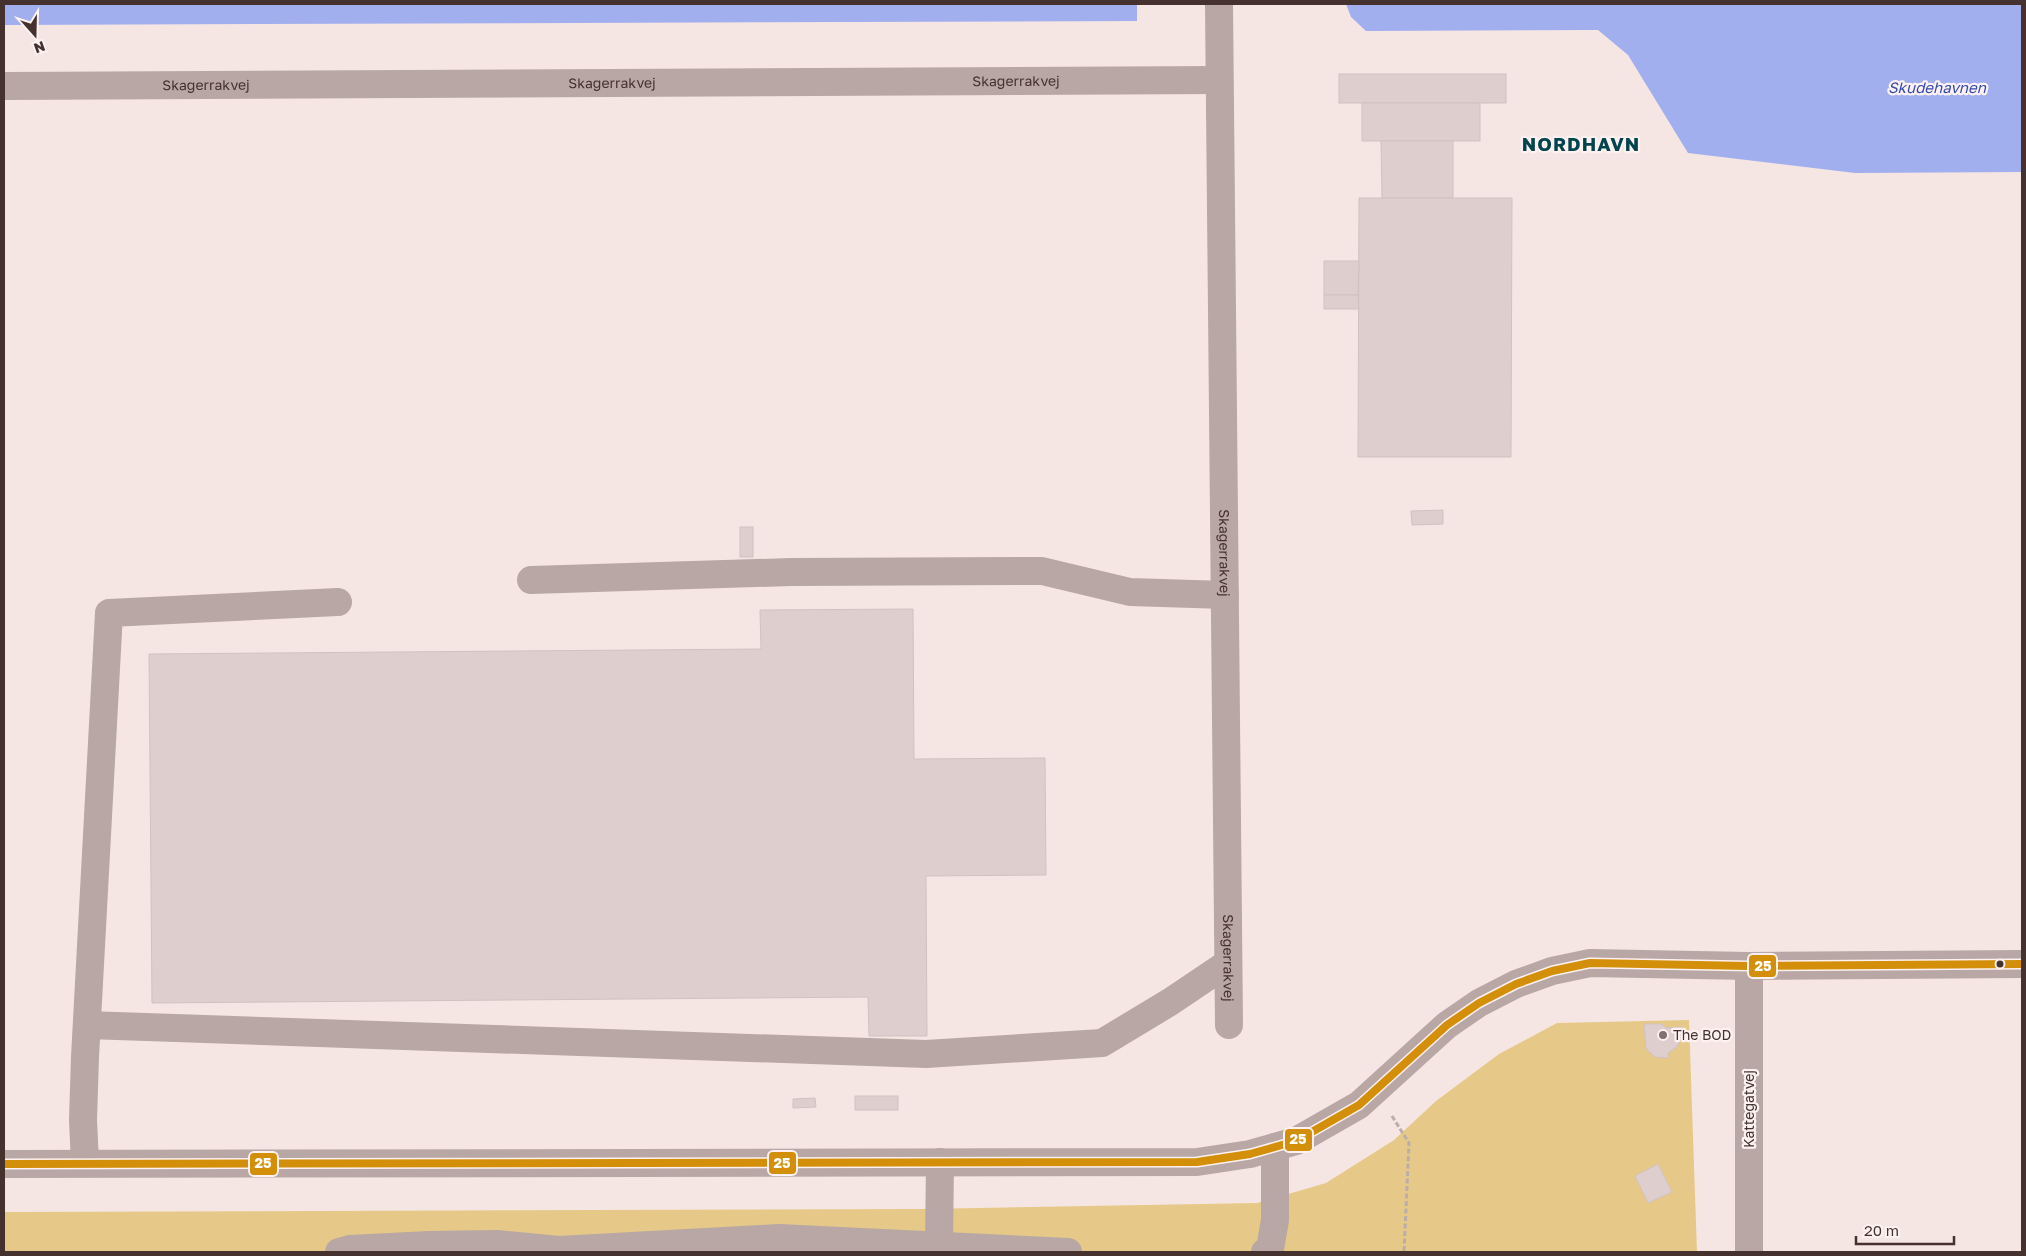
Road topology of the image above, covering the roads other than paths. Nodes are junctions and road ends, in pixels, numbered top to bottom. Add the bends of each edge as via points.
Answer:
1 (1219, 4) edge
2 (1219, 80) junction
3 (4, 86) edge
4 (531, 580) dead end
5 (1225, 595) junction
6 (338, 602) dead end
7 (1228, 962) junction
8 (2022, 964) edge
9 (1749, 966) junction
10 (87, 1025) junction
11 (1229, 1025) dead end
12 (1274, 1147) junction
13 (940, 1162) junction
14 (4, 1164) edge
15 (85, 1164) junction
16 (939, 1245) junction
17 (339, 1252) edge
18 (1068, 1252) edge
19 (1265, 1252) edge
20 (1749, 1252) edge

1 - 2 street, Skagerrakvej
2 - 3 street, Skagerrakvej
2 - 5 street, Skagerrakvej
4 - 5 street via 791,572 1042,571 1130,592
5 - 7 street, Skagerrakvej
6 - 10 street via 108,613
7 - 10 street via 1102,1043 935,1053
7 - 11 street, Skagerrakvej
8 - 9 street
9 - 12 street via 1590,963 1552,971 1516,984 1478,1003 1447,1025 1359,1105 1296,1141
9 - 20 street, Kattegatvej
10 - 15 street via 83,1120
12 - 13 street via 1198,1162
12 - 19 street via 1275,1220 1270,1249
13 - 15 street
13 - 16 street
14 - 15 street
16 - 17 street via 779,1238 568,1250 496,1244 439,1244
16 - 18 street

